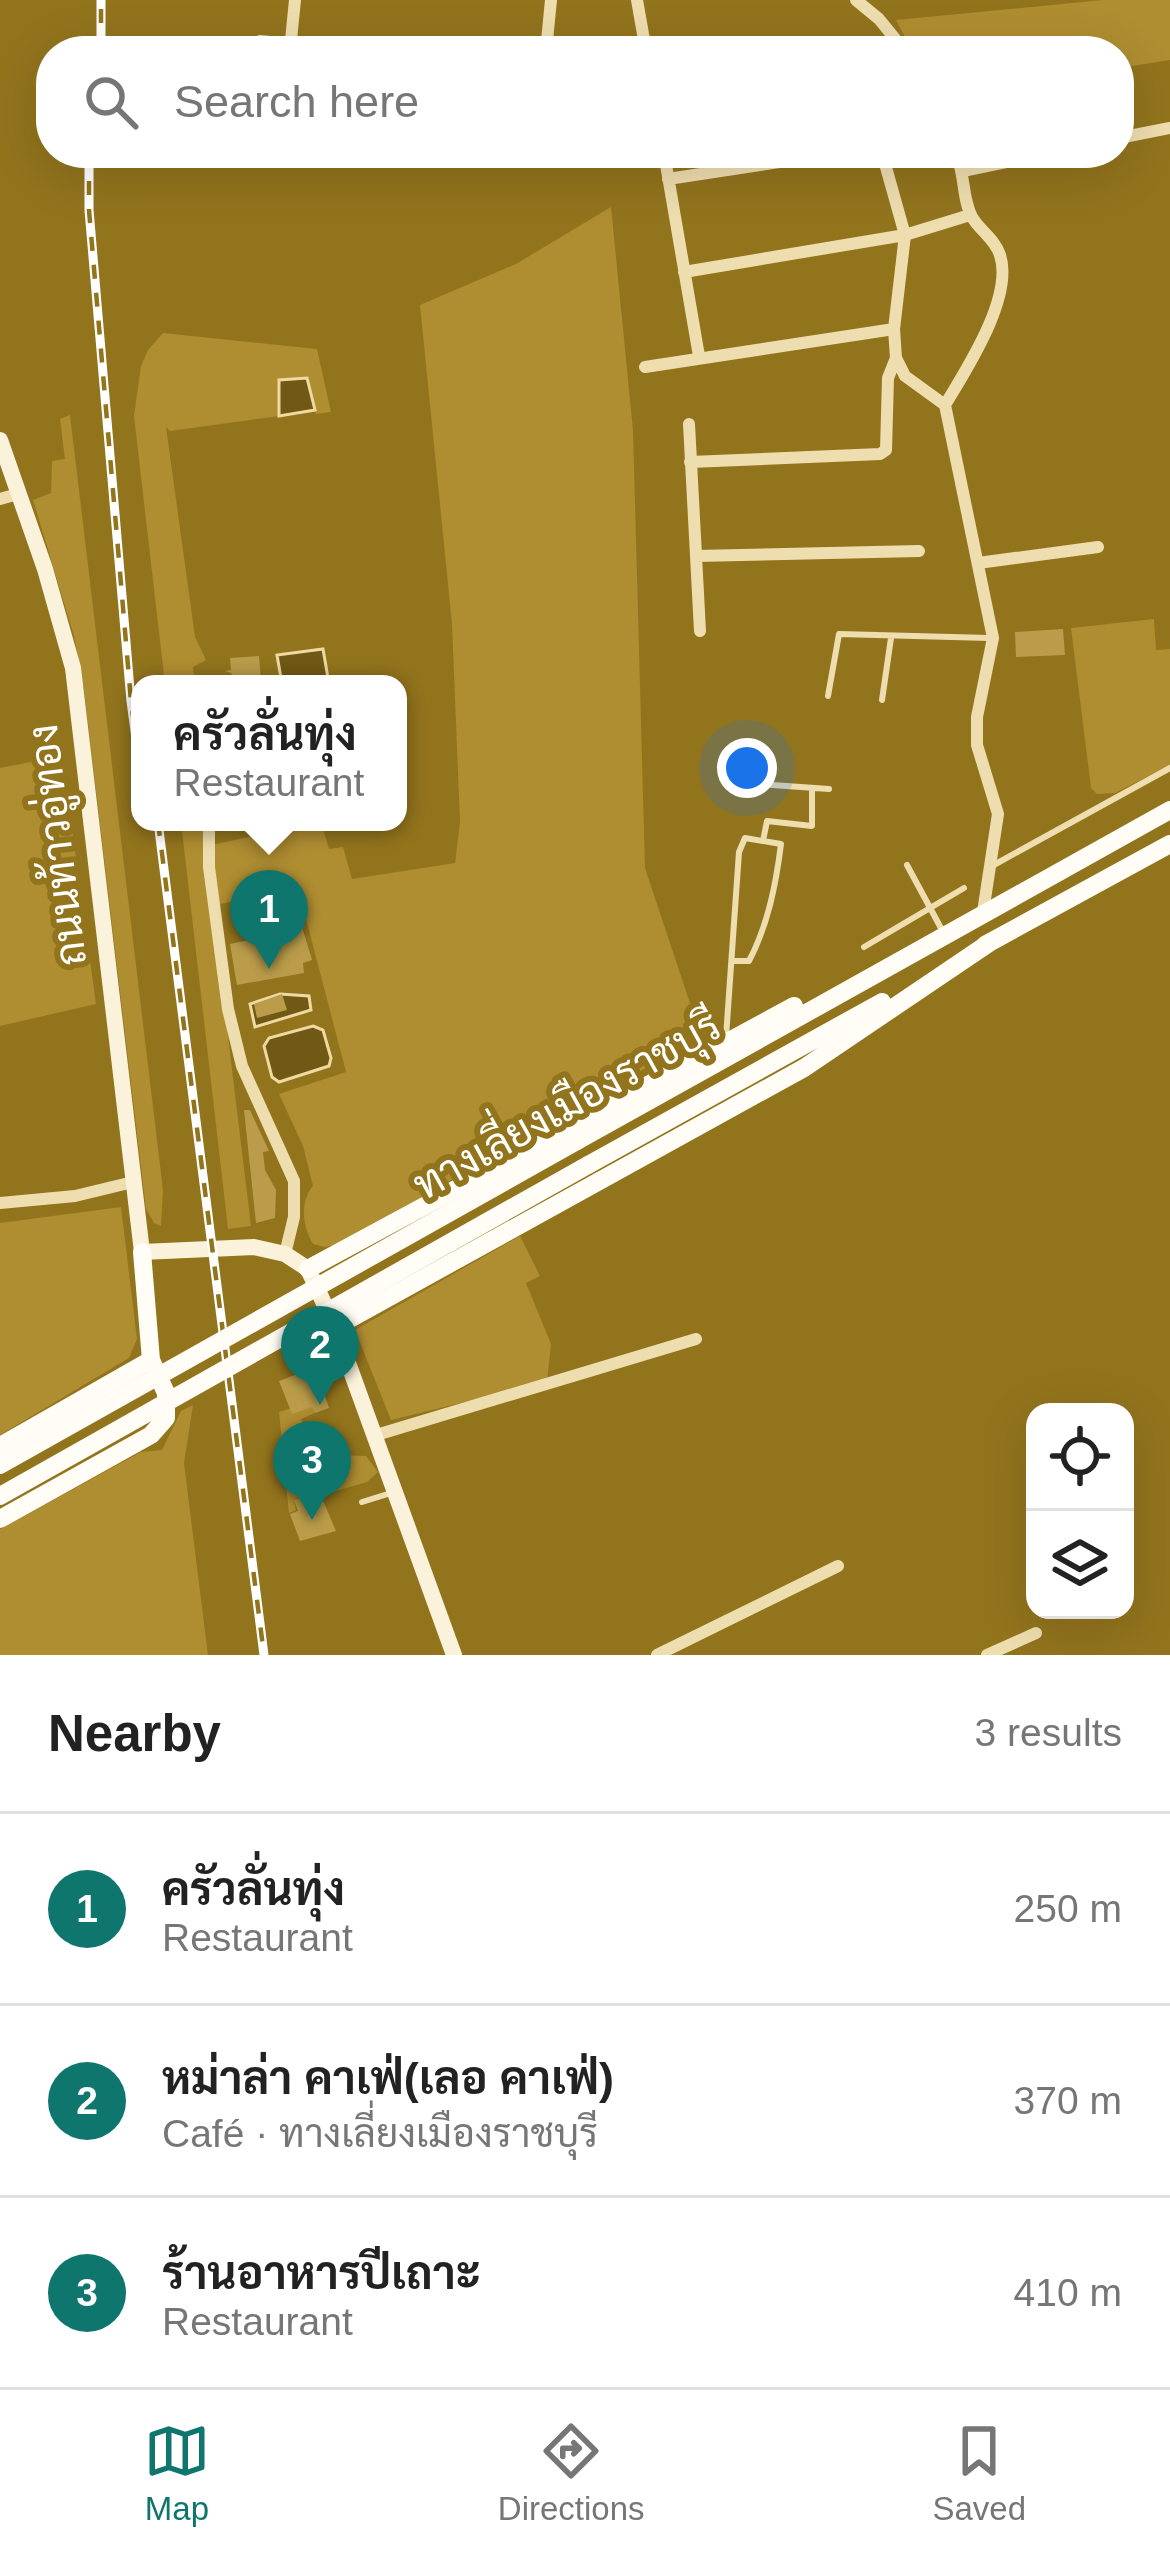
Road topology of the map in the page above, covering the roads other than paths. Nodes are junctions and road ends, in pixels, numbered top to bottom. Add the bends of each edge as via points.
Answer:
1 (295, 0) edge
2 (551, 0) edge
3 (637, 0) edge
4 (856, 0) edge
5 (291, 36) edge
6 (547, 36) edge
7 (643, 36) edge
8 (893, 36) edge
9 (1170, 128) edge
10 (1134, 135) edge
11 (666, 168) edge
12 (740, 168) edge
13 (886, 168) edge
14 (963, 168) edge
15 (978, 168) edge
16 (964, 171) junction
17 (668, 179) junction
18 (970, 215) junction
19 (905, 235) junction
20 (684, 272) junction
21 (894, 329) junction
22 (699, 356) junction
23 (896, 358) junction
24 (645, 367) dead end
25 (945, 405) junction
26 (689, 424) dead end
27 (0, 440) edge
28 (690, 462) junction
29 (9, 496) edge
30 (1098, 547) dead end
31 (919, 551) dead end
32 (696, 556) junction
33 (977, 563) junction
34 (700, 631) dead end
35 (891, 638) junction
36 (993, 638) junction
37 (828, 696) dead end
38 (882, 700) dead end
39 (1170, 768) edge
40 (758, 784) dead end
41 (812, 788) junction
42 (829, 789) dead end
43 (1170, 810) edge
44 (208, 831) edge
45 (763, 841) junction
46 (1170, 844) edge
47 (908, 865) dead end
48 (988, 868) junction
49 (964, 888) dead end
50 (930, 908) junction
51 (983, 912) junction
52 (943, 934) junction
53 (992, 941) junction
54 (863, 947) dead end
55 (896, 959) junction
56 (732, 961) junction
57 (726, 1041) junction
58 (133, 1182) junction
59 (0, 1203) edge
60 (142, 1252) junction
61 (285, 1254) junction
62 (308, 1269) junction
63 (335, 1327) junction
64 (696, 1340) dead end
65 (151, 1360) junction
66 (374, 1436) junction
67 (0, 1446) edge
68 (0, 1465) edge
69 (394, 1492) junction
70 (0, 1496) edge
71 (362, 1502) dead end
72 (0, 1519) edge
73 (838, 1566) dead end
74 (1036, 1633) dead end
75 (454, 1655) edge
76 (657, 1655) edge
77 (987, 1655) edge

1 - 5 street
2 - 6 street
3 - 7 street
4 - 8 street
9 - 10 street
11 - 17 street
12 - 17 street
13 - 19 street
14 - 16 street
15 - 16 street
16 - 18 street
17 - 20 street
18 - 19 street
18 - 25 street via 991,237 1002,279 981,346
19 - 20 street
19 - 21 street
20 - 22 street
21 - 22 street
21 - 23 street
22 - 24 street
23 - 25 street via 905,376
23 - 28 street via 880,454
25 - 33 street
26 - 28 street
27 - 29 street, ถนนท้าวอู่ทอง
28 - 32 street
29 - 58 street, ถนนท้าวอู่ทอง via 45,569 73,668
30 - 33 street
31 - 32 street
32 - 34 street
33 - 36 street
35 - 36 lane
35 - 37 lane via 839,634
35 - 38 lane
36 - 48 street via 976,718 998,814
39 - 48 lane
40 - 41 lane
41 - 42 lane
41 - 45 lane via 812,826 767,821
43 - 51 main road, ทางเลี่ยงเมืองราชบุรี
44 - 61 street via 228,1009 242,1066 294,1181
45 - 56 lane via 745,838 739,852
45 - 56 lane via 781,844 776,884 749,961
46 - 53 main road, ทางเลี่ยงเมืองราชบุรี
47 - 50 lane
48 - 51 street
49 - 50 lane
50 - 52 lane
50 - 54 lane
51 - 52 main road, ทางเลี่ยงเมืองราชบุรี
52 - 55 main road, ทางเลี่ยงเมืองราชบุรี
53 - 63 main road via 804,1068
53 - 70 main road, ทางเลี่ยงเมืองราชบุรี, bridge
55 - 57 main road
55 - 68 main road, ทางเลี่ยงเมืองราชบุรี, bridge
56 - 57 lane
57 - 62 main road
58 - 59 street
58 - 60 street, ถนนท้าวอู่ทอง
60 - 61 street via 254,1247
60 - 65 main road
61 - 62 street
62 - 63 street
63 - 66 street
64 - 66 street
65 - 67 main road
65 - 72 main road via 166,1393 166,1418 151,1435
66 - 69 street
69 - 71 lane
69 - 75 street
73 - 76 street
74 - 77 street

